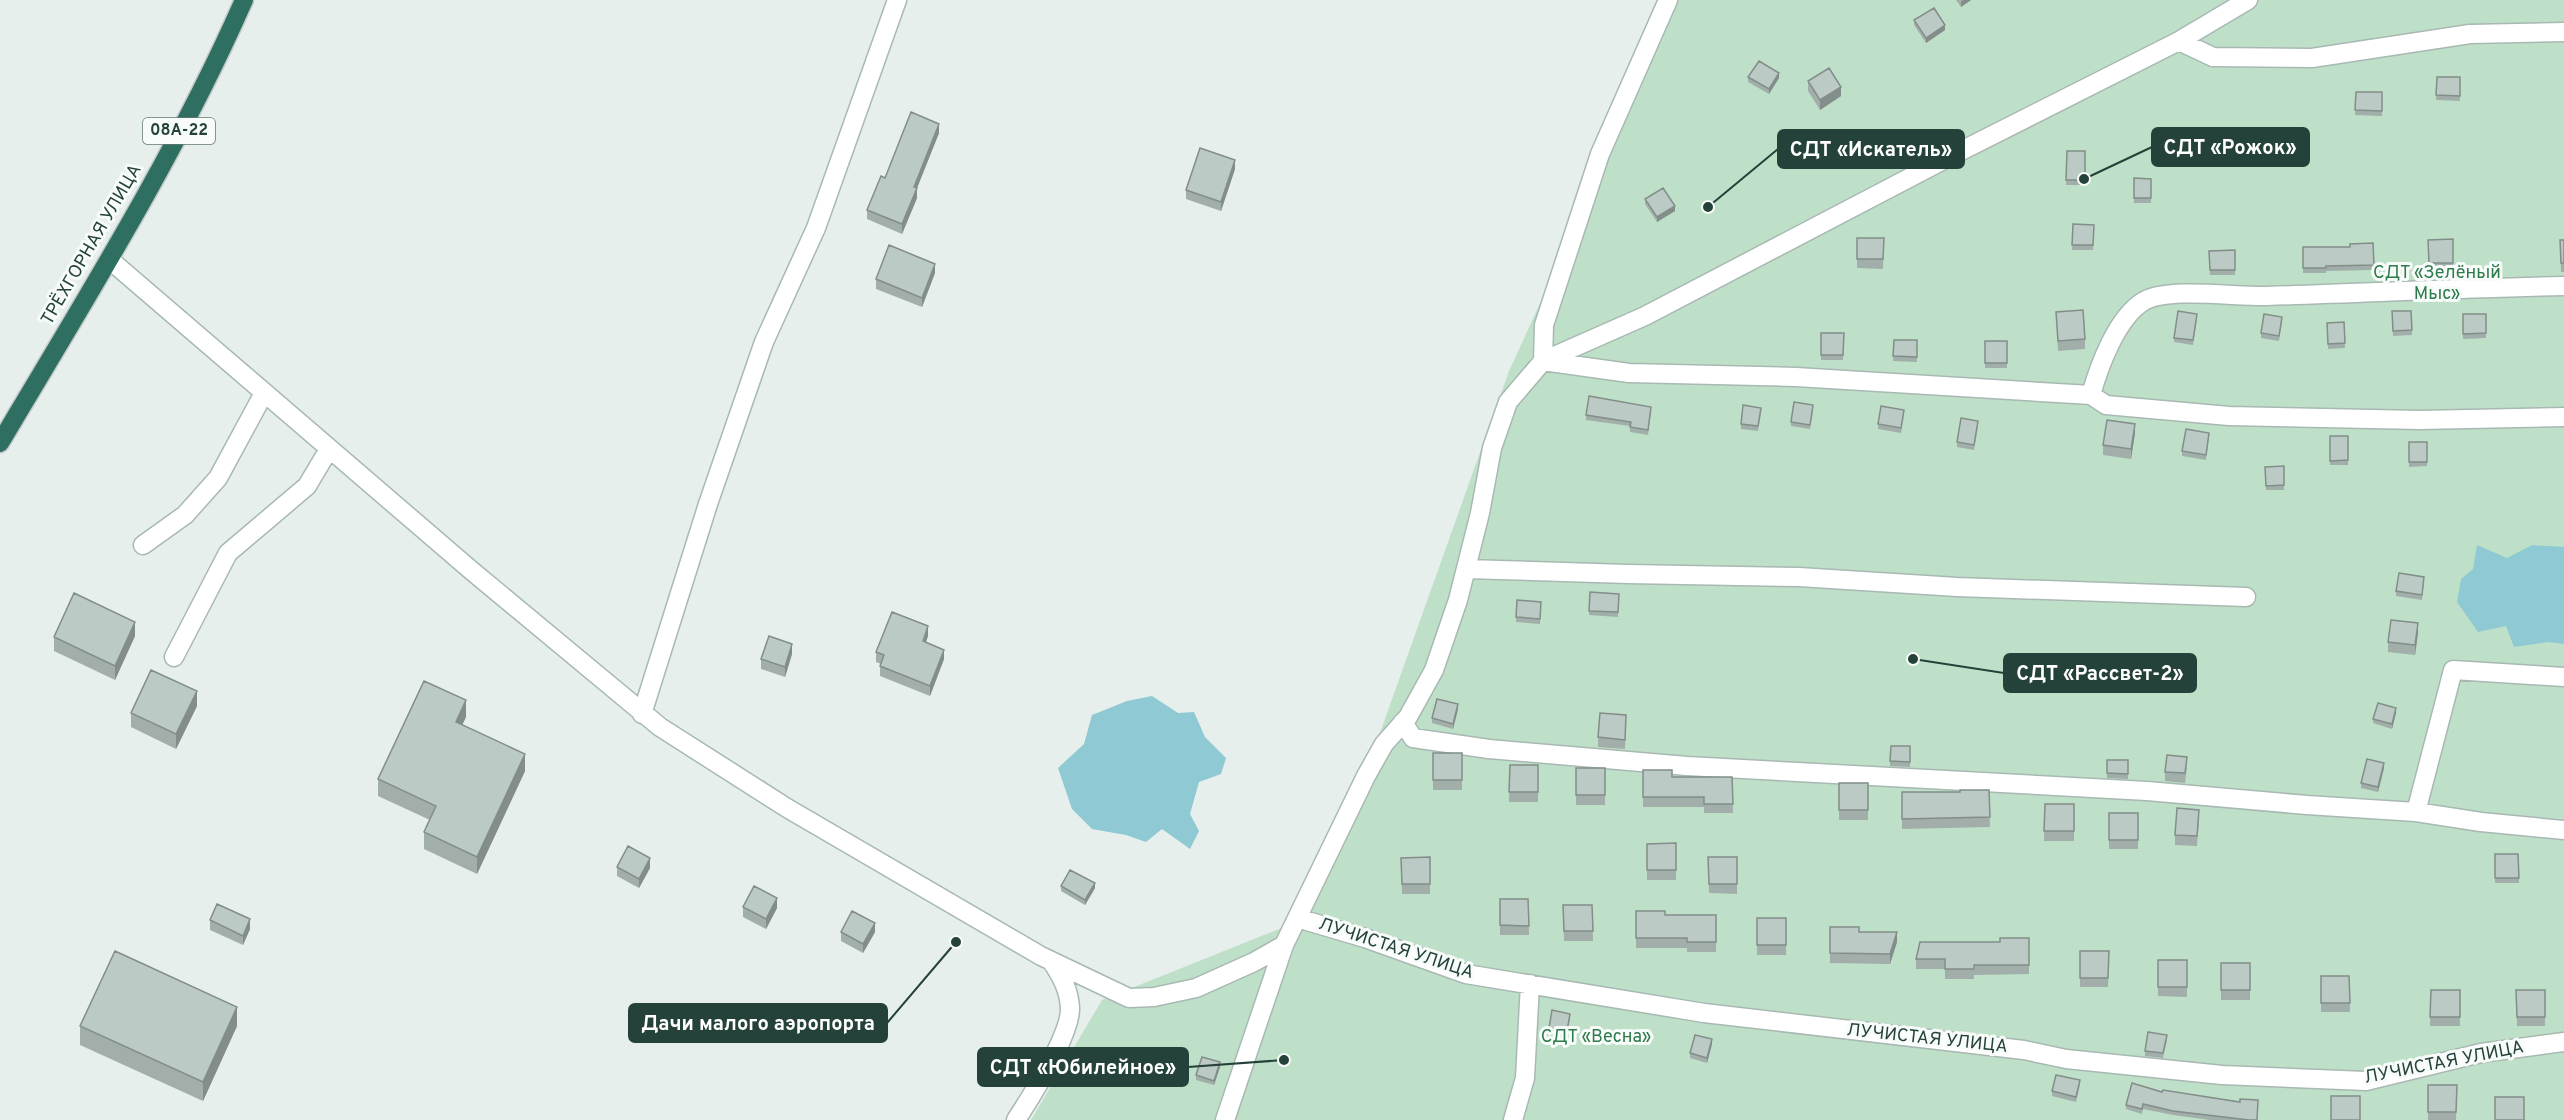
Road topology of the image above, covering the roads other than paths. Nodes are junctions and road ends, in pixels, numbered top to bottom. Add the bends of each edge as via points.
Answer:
1 (244, 0) edge
2 (897, 0) edge
3 (1668, 0) edge
4 (2248, 0) edge
5 (2564, 32) edge
6 (2179, 41) junction
7 (110, 260) junction
8 (2564, 286) edge
9 (1544, 361) junction
10 (264, 393) junction
11 (2091, 395) junction
12 (2564, 417) edge
13 (0, 443) edge
14 (329, 449) junction
15 (143, 545) dead end
16 (1466, 568) junction
17 (2246, 597) dead end
18 (174, 657) dead end
19 (2564, 677) edge
20 (642, 714) junction
21 (1403, 722) junction
22 (2416, 812) junction
23 (2564, 830) edge
24 (1297, 918) junction
25 (1284, 945) junction
26 (1052, 962) junction
27 (1530, 984) junction
28 (2564, 1042) edge
29 (1016, 1120) edge
30 (1225, 1120) edge
31 (1513, 1120) edge

1 - 7 highway, ТРЁХГОРНАЯ УЛИЦА / 08А-22 via 220,56
2 - 20 street via 816,228 764,342
3 - 9 street via 1600,154 1544,325
4 - 6 street
5 - 6 street via 2470,34 2312,58 2213,57
6 - 9 street via 1645,316
7 - 10 street
7 - 13 highway, ТРЁХГОРНАЯ УЛИЦА / 08А-22
8 - 11 street via 2264,296 2166,294 2144,301 2120,326 2099,368
9 - 11 street via 1629,373 1796,377
9 - 16 street via 1508,402 1492,448
10 - 14 street
10 - 15 street via 218,477 184,515
11 - 12 street via 2106,405 2229,416 2420,420
14 - 18 street via 307,486 228,553
14 - 20 street
16 - 17 street via 1799,577
16 - 21 street via 1434,670
19 - 22 street via 2453,670
20 - 26 street via 787,808
21 - 22 street via 1413,738 1524,752
21 - 24 street via 1384,744 1366,776
22 - 23 street
24 - 25 street
24 - 27 street, ЛУЧИСТАЯ УЛИЦА via 1466,974
25 - 26 street via 1196,988 1154,998 1129,998
25 - 30 street
26 - 29 street via 1066,985 1070,1011 1065,1031
27 - 28 street, ЛУЧИСТАЯ УЛИЦА via 1704,1012 2222,1075 2366,1081 2481,1053
27 - 31 street via 1525,1078

